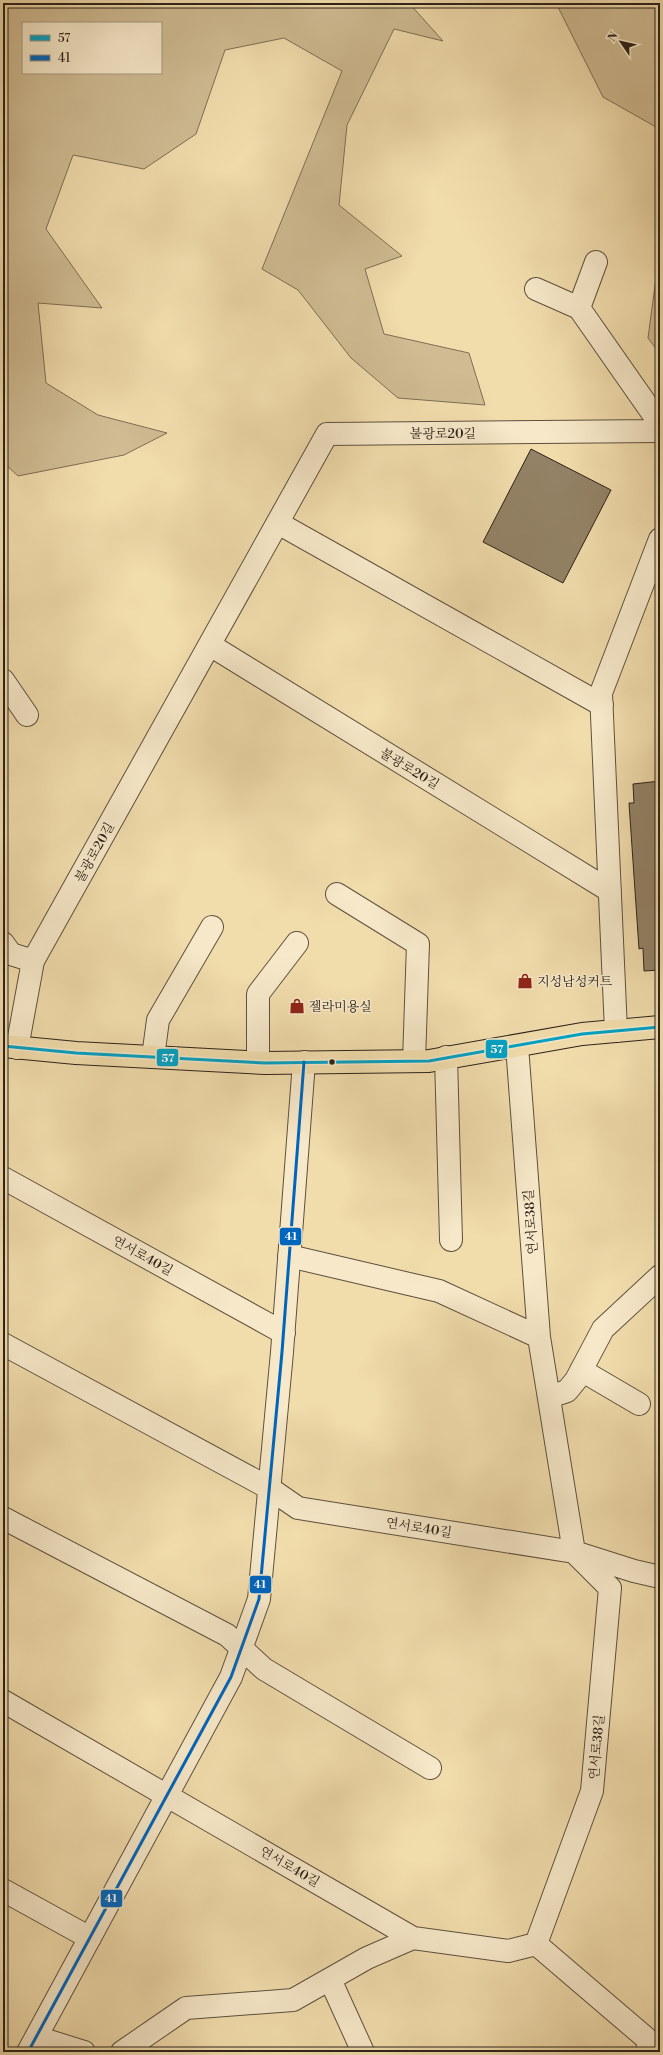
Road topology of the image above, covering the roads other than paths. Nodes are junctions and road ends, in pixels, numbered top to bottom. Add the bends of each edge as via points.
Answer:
1 (596, 262) dead end
2 (536, 290) dead end
3 (579, 308) junction
4 (660, 424) edge
5 (660, 431) edge
6 (278, 524) junction
7 (660, 539) edge
8 (210, 646) junction
9 (3, 680) edge
10 (602, 705) junction
11 (27, 715) dead end
12 (610, 891) junction
13 (337, 894) dead end
14 (212, 927) dead end
15 (3, 942) edge
16 (297, 943) dead end
17 (33, 961) junction
18 (660, 1027) edge
19 (616, 1031) junction
20 (517, 1046) junction
21 (10, 1047) edge
22 (153, 1057) junction
23 (446, 1057) junction
24 (414, 1061) junction
25 (258, 1062) junction
26 (304, 1062) junction
27 (3, 1178) edge
28 (451, 1240) dead end
29 (289, 1256) junction
30 (660, 1276) edge
31 (284, 1333) junction
32 (539, 1337) junction
33 (3, 1344) edge
34 (581, 1370) junction
35 (549, 1397) junction
36 (639, 1404) dead end
37 (269, 1488) junction
38 (3, 1518) edge
39 (574, 1552) junction
40 (660, 1577) edge
41 (241, 1648) junction
42 (3, 1701) edge
43 (430, 1768) dead end
44 (167, 1794) junction
45 (3, 1890) edge
46 (90, 1938) junction
47 (413, 1938) junction
48 (536, 1944) junction
49 (327, 1981) junction
50 (32, 2044) edge
51 (660, 2048) edge
52 (84, 2052) edge
53 (122, 2052) edge
54 (363, 2052) edge
55 (650, 2052) edge
56 (656, 2052) edge

1 - 3 street
2 - 3 street
3 - 4 street
5 - 6 street, 불광로20길 via 327,434
6 - 8 street, 불광로20길
6 - 10 street
7 - 10 street via 601,693
8 - 12 street, 불광로20길
8 - 17 street, 불광로20길
9 - 11 street
10 - 12 street
12 - 19 street
13 - 24 street via 418,944
14 - 22 street via 158,1020
15 - 17 street via 11,954
16 - 25 street via 258,994
17 - 21 street, 불광로20길
18 - 19 main road
19 - 20 main road via 582,1034
20 - 23 main road
20 - 32 street, 연서로38길
21 - 22 main road
22 - 25 main road
23 - 24 main road
23 - 28 street
24 - 26 main road
25 - 26 main road
26 - 29 street
27 - 31 street, 연서로40길
29 - 31 street
29 - 32 street via 439,1291
30 - 34 street via 603,1328
31 - 37 street
32 - 35 street, 연서로38길
33 - 37 street, 연서로40길
34 - 35 street via 567,1391
34 - 36 street
35 - 39 street, 연서로38길
37 - 39 street, 연서로40길 via 298,1508
37 - 41 street via 259,1599
38 - 41 street via 227,1635
39 - 40 street, 연서로40길
39 - 48 street, 연서로38길 via 610,1588 592,1792
41 - 43 street via 264,1669
41 - 44 street via 231,1677
42 - 44 street, 연서로40길
44 - 46 street
44 - 47 street, 연서로40길
45 - 46 street
46 - 50 street
47 - 48 street, 연서로40길 via 508,1951
47 - 49 street via 367,1958
48 - 55 street via 646,2038
49 - 53 street via 293,2000 186,2008
49 - 54 street via 332,1986
50 - 52 street
51 - 56 street

